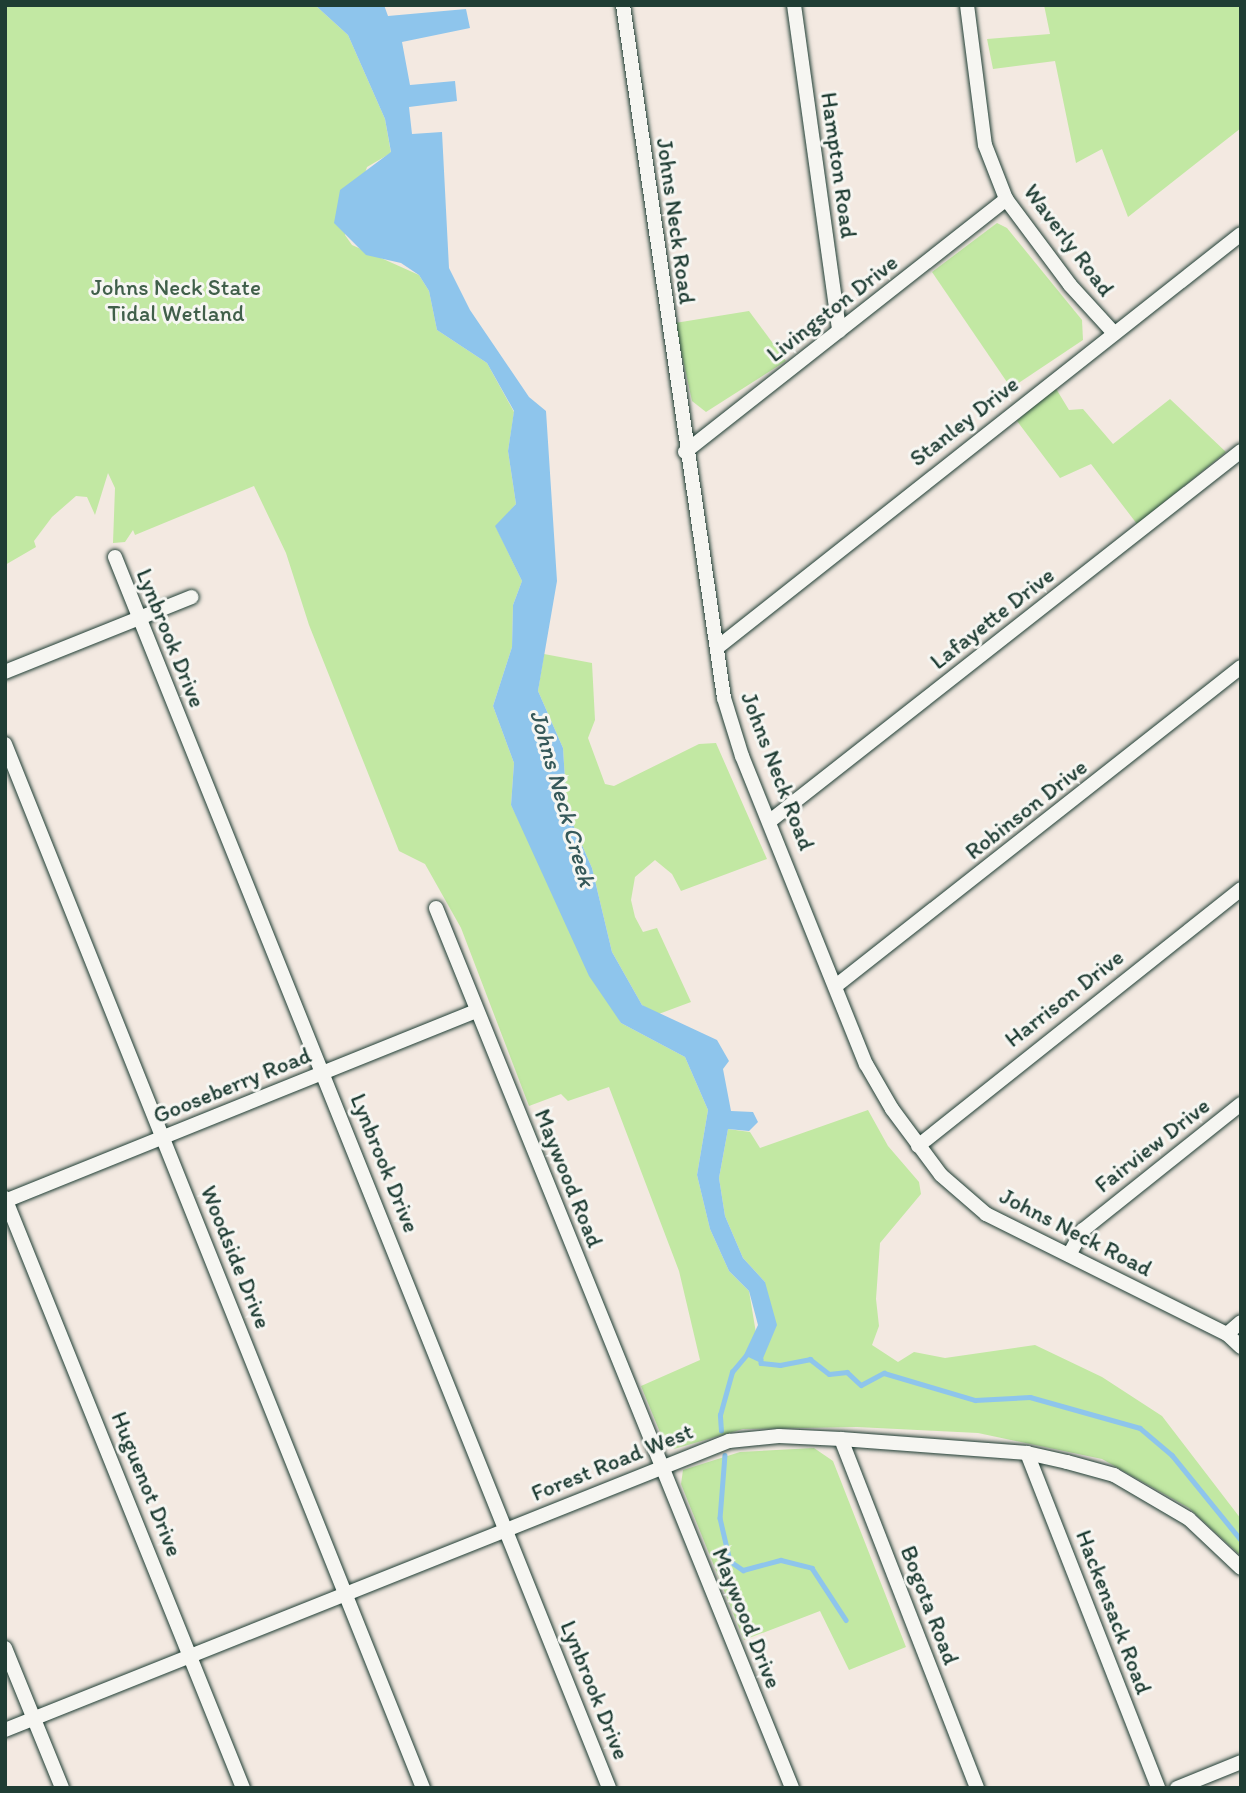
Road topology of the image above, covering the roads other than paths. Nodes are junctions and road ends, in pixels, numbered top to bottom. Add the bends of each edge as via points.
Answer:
1 (623, 5) edge
2 (794, 5) edge
3 (967, 5) edge
4 (1006, 199) junction
5 (1241, 234) edge
6 (839, 331) junction
7 (1113, 332) junction
8 (1241, 451) edge
9 (685, 452) junction
10 (115, 557) dead end
11 (192, 597) dead end
12 (136, 616) junction
13 (718, 647) junction
14 (1241, 667) edge
15 (5, 672) edge
16 (5, 744) edge
17 (771, 821) junction
18 (1241, 889) edge
19 (436, 908) dead end
20 (837, 985) junction
21 (476, 1011) junction
22 (324, 1072) junction
23 (1241, 1104) edge
24 (163, 1137) junction
25 (918, 1146) junction
26 (6, 1200) edge
27 (1069, 1255) junction
28 (1241, 1322) edge
29 (1227, 1334) junction
30 (1241, 1347) edge
31 (841, 1439) junction
32 (1027, 1453) junction
33 (660, 1465) junction
34 (506, 1528) junction
35 (1241, 1568) edge
36 (346, 1593) junction
37 (5, 1648) edge
38 (190, 1655) junction
39 (34, 1718) junction
40 (5, 1730) edge
41 (1241, 1762) edge
42 (62, 1788) edge
43 (243, 1788) edge
44 (423, 1788) edge
45 (609, 1788) edge
46 (792, 1788) edge
47 (977, 1788) edge
48 (1158, 1788) edge
49 (1177, 1788) edge

1 - 9 street, Johns Neck Road
2 - 6 street, Hampton Road
3 - 4 street, Waverly Road via 985,145
4 - 6 street, Livingston Drive
4 - 7 street, Waverly Road via 1070,285
5 - 7 street, Stanley Drive
6 - 9 street, Livingston Drive
7 - 13 street, Stanley Drive
8 - 17 street, Lafayette Drive
9 - 13 street, Johns Neck Road
10 - 12 street, Lynbrook Drive
11 - 12 street
12 - 15 street
12 - 22 street, Lynbrook Drive
13 - 17 street, Johns Neck Road via 724,698
14 - 20 street, Robinson Drive
16 - 24 street, Woodside Drive
17 - 20 street, Johns Neck Road
18 - 25 street, Harrison Drive
19 - 21 street, Maywood Road
20 - 25 street, Johns Neck Road via 866,1064
21 - 22 street, Gooseberry Road
21 - 33 street, Maywood Road
22 - 24 street, Gooseberry Road
22 - 34 street, Lynbrook Drive
23 - 27 street, Fairview Drive via 1083,1230
24 - 26 street, Gooseberry Road
24 - 36 street, Woodside Drive
25 - 27 street, Johns Neck Road via 941,1175 986,1214
26 - 38 street, Huguenot Drive
27 - 29 street, Johns Neck Road
28 - 29 street
29 - 30 street, Johns Neck Road
31 - 32 street, Forest Road West
31 - 33 street, Forest Road West via 779,1436 729,1441
31 - 47 street, Bogota Road
32 - 35 street, Forest Road West via 1114,1475 1189,1519
32 - 48 street, Hackensack Road
33 - 34 street, Forest Road West
33 - 46 street, Maywood Drive
34 - 36 street, Forest Road West
34 - 45 street, Lynbrook Drive
36 - 38 street, Forest Road West
36 - 44 street, Woodside Drive
37 - 39 street
38 - 39 street, Forest Road West
38 - 43 street, Huguenot Drive
39 - 40 street, Forest Road West
39 - 42 street
41 - 49 street

